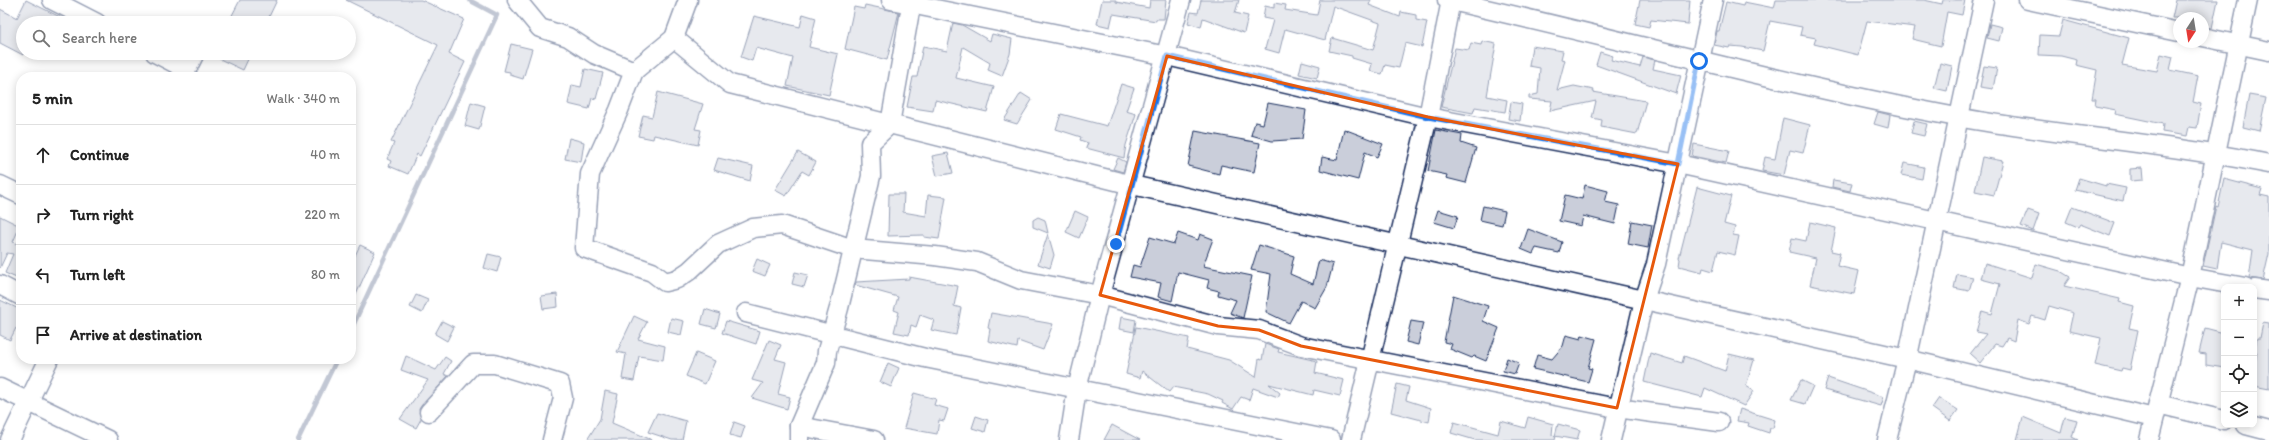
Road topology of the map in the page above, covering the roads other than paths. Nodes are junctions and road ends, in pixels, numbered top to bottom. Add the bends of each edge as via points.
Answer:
1 (52, 0) edge
2 (517, 0) edge
3 (688, 0) edge
4 (891, 0) edge
5 (1181, 0) edge
6 (1450, 0) edge
7 (1713, 0) edge
8 (1984, 0) edge
9 (2028, 0) edge
10 (2248, 0) edge
11 (911, 2) edge
12 (83, 16) edge
13 (2173, 31) edge
14 (674, 38) junction
15 (2209, 38) edge
16 (2238, 44) junction
17 (2269, 51) edge
18 (1167, 56) junction
19 (165, 60) edge
20 (191, 60) edge
21 (1699, 61) junction
22 (634, 71) junction
23 (183, 72) edge
24 (1428, 117) junction
25 (1958, 117) junction
26 (890, 124) junction
27 (2215, 153) junction
28 (1678, 164) junction
29 (2269, 164) edge
30 (0, 185) edge
31 (1132, 185) junction
32 (16, 193) edge
33 (1936, 221) junction
34 (1397, 245) junction
35 (853, 249) junction
36 (2190, 277) junction
37 (2228, 284) edge
38 (0, 286) edge
39 (2257, 289) edge
40 (2269, 291) edge
41 (16, 294) edge
42 (1100, 295) junction
43 (1644, 300) junction
44 (746, 313) dead end
45 (832, 333) junction
46 (1370, 359) junction
47 (1907, 359) junction
48 (47, 364) edge
49 (0, 388) edge
50 (1078, 389) junction
51 (28, 402) junction
52 (1617, 408) junction
53 (2156, 411) junction
54 (429, 412) dead end
55 (2221, 420) edge
56 (1719, 422) dead end
57 (2257, 428) edge
58 (2269, 431) edge
59 (799, 433) edge
60 (10, 440) edge
61 (108, 440) edge
62 (552, 440) edge
63 (874, 440) edge
64 (1069, 440) edge
65 (1331, 440) edge
66 (1351, 440) edge
67 (1611, 440) edge
68 (1887, 440) edge
69 (2149, 440) edge

1 - 12 street
2 - 22 street via 540,28 568,37 594,54
3 - 14 street
4 - 11 street
5 - 18 street
6 - 21 street
6 - 24 street
7 - 21 street
8 - 25 street
9 - 13 street
10 - 16 street
11 - 18 street
11 - 26 street
14 - 22 street
14 - 26 street via 730,84
15 - 16 street
16 - 17 street
16 - 27 street
18 - 24 street
18 - 31 street
19 - 23 street
20 - 23 street
21 - 25 street
21 - 28 street
22 - 35 street via 590,174 584,248 652,272 665,282 689,272 718,244 752,228 782,226
24 - 28 street
24 - 34 street
25 - 27 street
25 - 33 street
26 - 31 street
26 - 35 street via 870,143 871,176
27 - 29 street
27 - 36 street
28 - 33 street
28 - 43 street via 1656,264
30 - 32 street
31 - 34 street
31 - 42 street
33 - 36 street
33 - 47 street
34 - 43 street
34 - 46 street
35 - 42 street via 977,262 1021,280
35 - 45 street
36 - 37 street
36 - 53 street
38 - 41 street
39 - 40 street
42 - 46 street via 1218,326 1259,330 1300,346
42 - 50 street
43 - 47 street
43 - 52 street
44 - 45 street
45 - 50 street via 925,358
45 - 59 street via 826,363
46 - 52 street
46 - 66 street
47 - 53 street
47 - 68 street
48 - 51 street
49 - 51 street
50 - 64 street
50 - 65 street
51 - 60 street
51 - 61 street
52 - 56 street
52 - 67 street
53 - 55 street
53 - 69 street
54 - 62 street via 472,364 495,364 560,384 563,398
57 - 58 street
59 - 63 street

